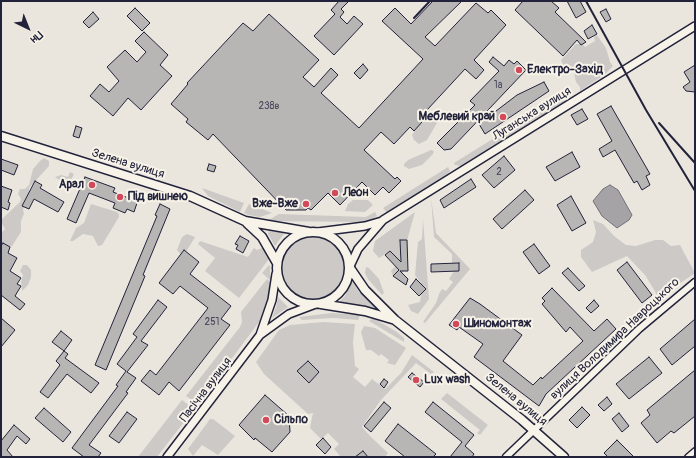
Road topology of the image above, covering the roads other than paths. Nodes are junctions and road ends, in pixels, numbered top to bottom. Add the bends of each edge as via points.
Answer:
1 (695, 26) edge
2 (1, 136) edge
3 (245, 221) junction
4 (382, 221) junction
5 (309, 232) junction
6 (318, 232) junction
7 (277, 263) junction
8 (350, 267) junction
9 (276, 274) junction
10 (695, 282) edge
11 (317, 304) junction
12 (394, 320) junction
13 (260, 335) junction
14 (534, 430) junction
15 (695, 450) edge
16 (168, 457) edge
17 (506, 457) edge
18 (564, 457) edge
19 (688, 457) edge

1 - 4 main road, Луганська вулиця
2 - 3 main road, Зелена вулиця via 184,194
3 - 5 main road, Зелена вулиця
3 - 7 main road, Зелена вулиця via 262,237
4 - 6 main road, Луганська вулиця via 359,227
4 - 8 main road, Луганська вулиця via 358,249
5 - 6 main road
5 - 7 main road via 288,242 281,250
6 - 8 main road via 339,242 346,252
7 - 9 main road
8 - 11 main road via 348,279 342,290 332,299
8 - 12 main road, Зелена вулиця via 365,290
9 - 11 main road via 281,286 289,295 299,302
9 - 13 main road, Пасічна вулиця via 272,300
10 - 14 street, вулиця Володимира Навроцького via 639,329
11 - 12 main road, Зелена вулиця via 365,311
11 - 13 main road, Пасічна вулиця via 290,314
12 - 14 main road, Зелена вулиця
13 - 16 main road, Пасічна вулиця
14 - 17 street, вулиця Володимира Навроцького
14 - 18 main road, Зелена вулиця
15 - 19 street

